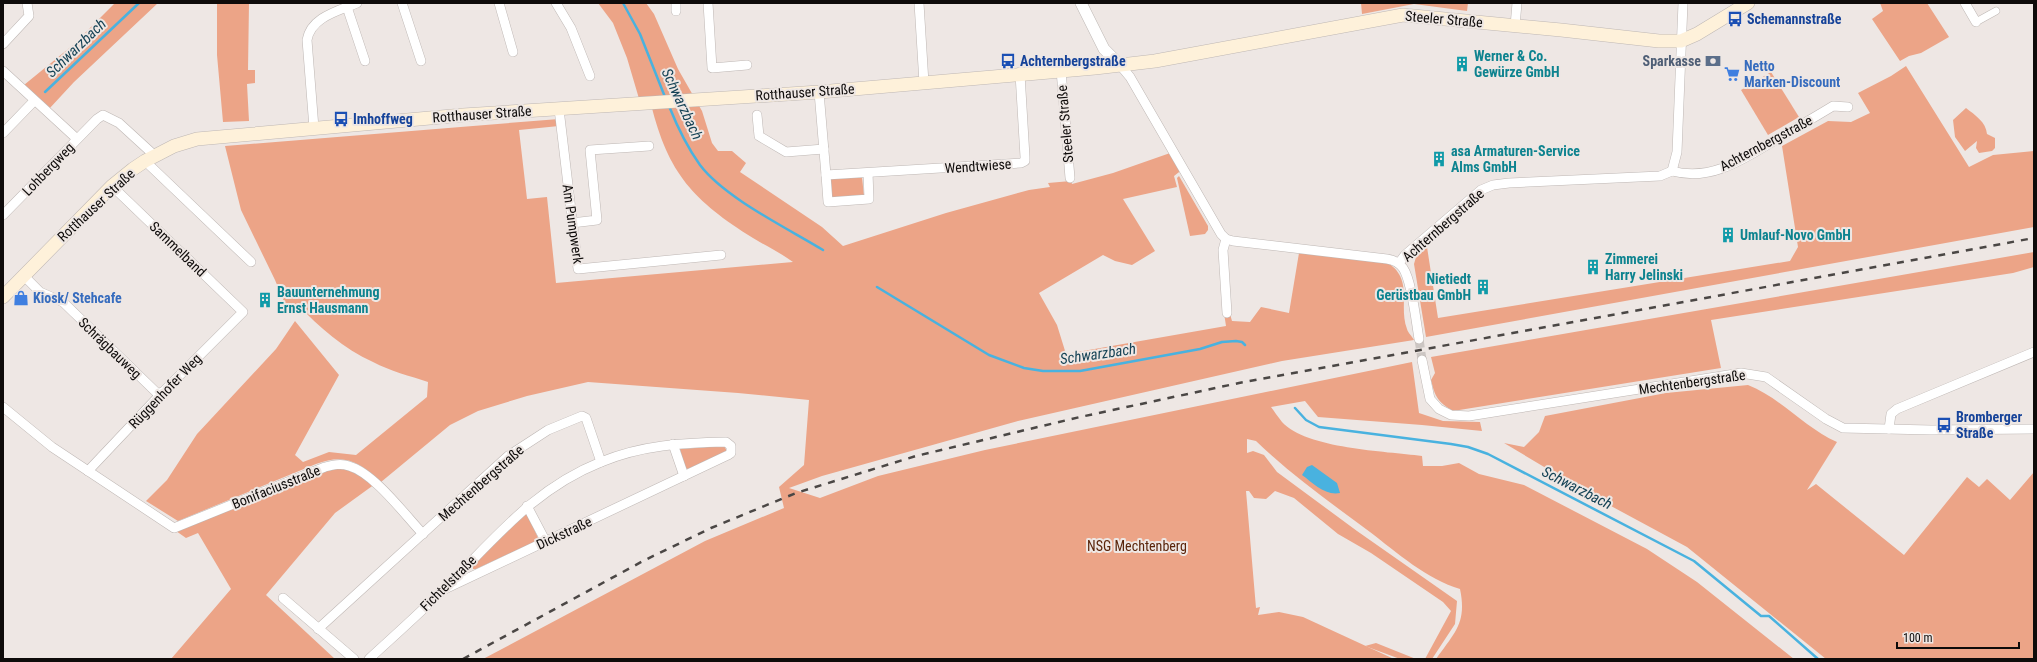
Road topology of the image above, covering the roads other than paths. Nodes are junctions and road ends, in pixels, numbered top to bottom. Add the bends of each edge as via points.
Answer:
1 (28, 3) edge
2 (357, 3) edge
3 (402, 3) edge
4 (499, 3) edge
5 (556, 3) edge
6 (709, 3) edge
7 (919, 3) edge
8 (1081, 3) edge
9 (1517, 3) edge
10 (1683, 3) edge
11 (1748, 3) edge
12 (1965, 3) edge
13 (347, 7) junction
14 (1996, 11) dead end
15 (1976, 22) joint
16 (1515, 26) junction
17 (1681, 41) junction
18 (3, 44) edge
19 (514, 52) dead end
20 (365, 61) dead end
21 (421, 61) dead end
22 (747, 65) dead end
23 (1120, 66) junction
24 (1061, 70) junction
25 (3, 71) edge
26 (1020, 74) junction
27 (590, 76) dead end
28 (924, 82) junction
29 (819, 92) junction
30 (34, 101) junction
31 (1848, 107) dead end
32 (559, 109) junction
33 (757, 115) dead end
34 (314, 128) junction
35 (3, 133) edge
36 (77, 139) junction
37 (649, 146) dead end
38 (824, 149) junction
39 (149, 158) junction
40 (1672, 171) junction
41 (868, 173) junction
42 (826, 175) junction
43 (1070, 178) dead end
44 (112, 186) junction
45 (3, 215) edge
46 (572, 223) junction
47 (1226, 239) junction
48 (721, 254) dead end
49 (251, 262) dead end
50 (1399, 263) junction
51 (23, 275) junction
52 (3, 297) edge
53 (243, 312) joint
54 (1226, 313) dead end
55 (1419, 339) tunnel mouth
56 (2034, 352) edge
57 (1422, 360) tunnel mouth
58 (158, 394) junction
59 (3, 407) edge
60 (1889, 429) junction
61 (2034, 429) edge
62 (673, 444) junction
63 (731, 446) joint
64 (601, 462) junction
65 (88, 471) junction
66 (684, 476) junction
67 (527, 506) junction
68 (423, 534) junction
69 (546, 542) junction
70 (445, 589) junction
71 (283, 598) dead end
72 (318, 629) junction
73 (354, 659) edge
74 (369, 659) edge

1 - 18 street via 29,16
2 - 13 street
3 - 21 street
4 - 19 street
5 - 27 street via 571,28
6 - 22 street via 712,68
7 - 28 street
8 - 23 street via 1104,49
9 - 16 street
10 - 17 street
11 - 17 main road, Steeler Straße
12 - 15 street
13 - 20 street
13 - 34 street via 320,19 309,31 307,40
14 - 15 street
16 - 17 main road, Steeler Straße
16 - 23 main road, Steeler Straße via 1423,16 1399,16
17 - 40 street via 1677,152
23 - 24 main road, Steeler Straße
23 - 47 street via 1130,77
24 - 26 main road, Steeler Straße
24 - 43 street, Steeler Straße
25 - 30 street
26 - 28 main road, Rotthauser Straße
26 - 41 street, Wendtwiese via 1025,157 1022,163
28 - 29 main road, Rotthauser Straße
29 - 32 main road, Rotthauser Straße
29 - 38 street
30 - 35 street
30 - 36 street
31 - 40 street, Achternbergstraße via 1834,106 1726,167 1693,175
32 - 34 main road, Rotthauser Straße
32 - 46 street, Am Pumpwerk
33 - 38 street via 759,136 786,152
34 - 39 main road, Rotthauser Straße via 197,139
36 - 39 street, Lohbergweg via 103,115 119,123
36 - 45 street, Lohbergweg
37 - 46 street via 590,150 597,220
38 - 42 street
39 - 44 main road, Rotthauser Straße
39 - 49 street
40 - 50 street, Achternbergstraße via 1660,176 1492,185 1470,199
41 - 42 street, Wendtwiese
41 - 42 street via 870,199 828,202
44 - 51 main road, Rotthauser Straße
44 - 53 street, Sammelband
46 - 48 street, Am Pumpwerk via 578,269
47 - 50 street, Achternbergstraße via 1387,259
47 - 54 street via 1223,250
50 - 55 street via 1409,282
51 - 52 main road, Rotthauser Straße
51 - 58 street, Schrägbauweg via 40,292 63,302
53 - 58 street, Rüggenhofer Weg via 164,391
56 - 60 street via 1897,409 1891,414
57 - 60 street, Mechtenbergstraße via 1430,399 1439,409 1451,415 1468,416 1532,407 1741,373 1766,377 1843,428
58 - 65 street, Rüggenhofer Weg
59 - 65 street, Bonifaciusstraße via 52,447
60 - 61 street, Mechtenbergstraße
62 - 63 street, Fichtelstraße via 726,442
62 - 64 street, Fichtelstraße via 636,450
62 - 66 street
63 - 66 street, Dickstraße via 731,453 728,455
64 - 67 street, Fichtelstraße via 563,480
64 - 68 street, Mechtenbergstraße via 586,418 582,416 572,420 539,435 508,456
65 - 68 street, Bonifaciusstraße via 174,528 324,467 339,464 349,466 369,477
66 - 69 street, Dickstraße
67 - 69 street
67 - 70 street, Fichtelstraße
68 - 72 street
69 - 70 street, Dickstraße
70 - 74 street, Fichtelstraße
71 - 72 street
72 - 73 street

